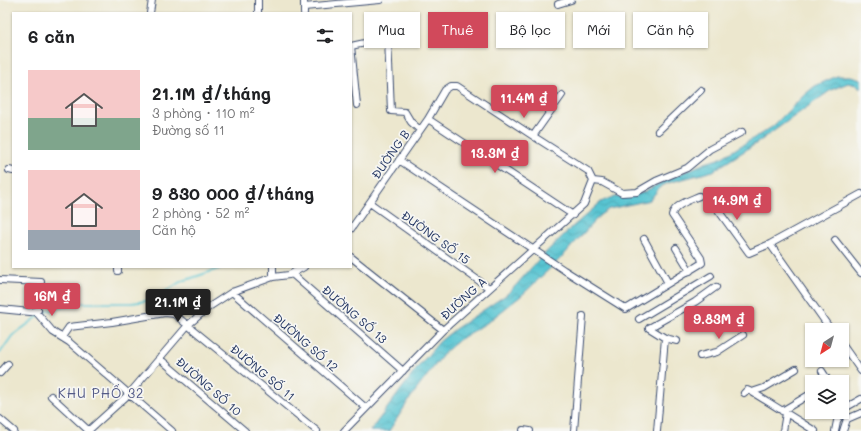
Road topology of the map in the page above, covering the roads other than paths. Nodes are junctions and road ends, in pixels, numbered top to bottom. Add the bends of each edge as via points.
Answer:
1 (152, 0) edge
2 (258, 0) edge
3 (304, 0) edge
4 (380, 0) edge
5 (571, 0) edge
6 (558, 4) dead end
7 (304, 10) edge
8 (150, 12) edge
9 (258, 12) edge
10 (364, 43) edge
11 (352, 46) edge
12 (388, 48) edge
13 (352, 56) edge
14 (701, 90) dead end
15 (562, 95) dead end
16 (357, 105) dead end
17 (428, 119) junction
18 (420, 130) junction
19 (658, 131) dead end
20 (742, 132) dead end
21 (533, 136) junction
22 (399, 160) junction
23 (593, 181) junction
24 (861, 194) edge
25 (699, 196) dead end
26 (710, 199) dead end
27 (370, 202) junction
28 (573, 215) junction
29 (352, 228) edge
30 (644, 239) dead end
31 (835, 240) dead end
32 (770, 244) junction
33 (676, 248) dead end
34 (533, 249) junction
35 (352, 258) edge
36 (273, 268) edge
37 (302, 268) edge
38 (690, 271) junction
39 (861, 273) edge
40 (292, 274) junction
41 (711, 276) dead end
42 (273, 277) junction
43 (0, 280) edge
44 (41, 282) dead end
45 (668, 283) junction
46 (716, 287) dead end
47 (489, 288) junction
48 (232, 292) junction
49 (0, 309) edge
50 (584, 316) dead end
51 (639, 319) dead end
52 (827, 323) edge
53 (188, 325) junction
54 (443, 330) junction
55 (743, 335) dead end
56 (62, 337) junction
57 (665, 338) junction
58 (677, 341) dead end
59 (849, 354) edge
60 (700, 356) dead end
61 (160, 358) junction
62 (8, 364) dead end
63 (796, 369) dead end
64 (403, 370) junction
65 (822, 371) dead end
66 (861, 371) edge
67 (0, 373) edge
68 (824, 375) edge
69 (752, 392) junction
70 (744, 393) dead end
71 (129, 394) junction
72 (50, 396) dead end
73 (805, 398) edge
74 (861, 399) edge
75 (849, 403) edge
76 (366, 408) junction
77 (784, 412) junction
78 (861, 413) edge
79 (0, 419) edge
80 (838, 419) edge
81 (92, 430) edge
82 (14, 431) edge
83 (172, 431) edge
84 (245, 431) edge
85 (317, 431) edge
86 (344, 431) edge
87 (574, 431) edge
88 (657, 431) edge
89 (783, 431) edge
90 (815, 431) edge
91 (835, 431) edge
92 (843, 431) edge

1 - 8 street
2 - 9 street
3 - 7 street
4 - 7 street
5 - 6 street
10 - 11 street
12 - 18 street via 391,110 405,112
13 - 16 street
14 - 19 street
15 - 21 street
17 - 18 street, ĐƯỜNG B
17 - 21 street, ĐƯỜNG B via 445,90 457,86
17 - 28 street
18 - 22 street, ĐƯỜNG B
20 - 23 street via 710,149 687,168 637,192 622,193 602,182
21 - 23 street via 588,171
22 - 27 street, ĐƯỜNG B
22 - 34 street
23 - 28 street, ĐƯỜNG A via 584,204
24 - 32 street
25 - 38 street via 672,212 703,261
26 - 32 street via 749,253
27 - 29 street, ĐƯỜNG B
27 - 47 street, ĐƯỜNG SỐ 15
28 - 34 street, ĐƯỜNG A
30 - 45 street
31 - 39 street
32 - 52 street
33 - 38 street
34 - 45 street via 626,309
34 - 47 street, ĐƯỜNG A
35 - 54 street
36 - 42 street
37 - 40 street
38 - 45 street
40 - 42 street
40 - 64 street, ĐƯỜNG SỐ 13
41 - 51 street
42 - 48 street
43 - 44 street
46 - 57 street via 649,328
47 - 54 street, ĐƯỜNG A
48 - 53 street
48 - 76 street, ĐƯỜNG SỐ 12
49 - 56 street via 37,311 53,332
50 - 87 street
53 - 56 street, ĐƯỜNG SỐ 11 via 174,314 165,313 70,327
53 - 61 street
53 - 85 street, ĐƯỜNG SỐ 11
54 - 64 street, ĐƯỜNG A
55 - 60 street via 717,352
56 - 71 street
57 - 58 street
57 - 88 street
59 - 66 street
61 - 71 street
61 - 84 street, ĐƯỜNG SỐ 10
62 - 67 street
63 - 69 street via 764,388
64 - 76 street, ĐƯỜNG A
65 - 68 street
69 - 70 street via 748,390
69 - 77 street
71 - 81 street
71 - 83 street
72 - 81 street
73 - 77 street
74 - 75 street
76 - 86 street, ĐƯỜNG A
77 - 89 street
77 - 90 street
78 - 92 street via 847,419
79 - 82 street
80 - 91 street

